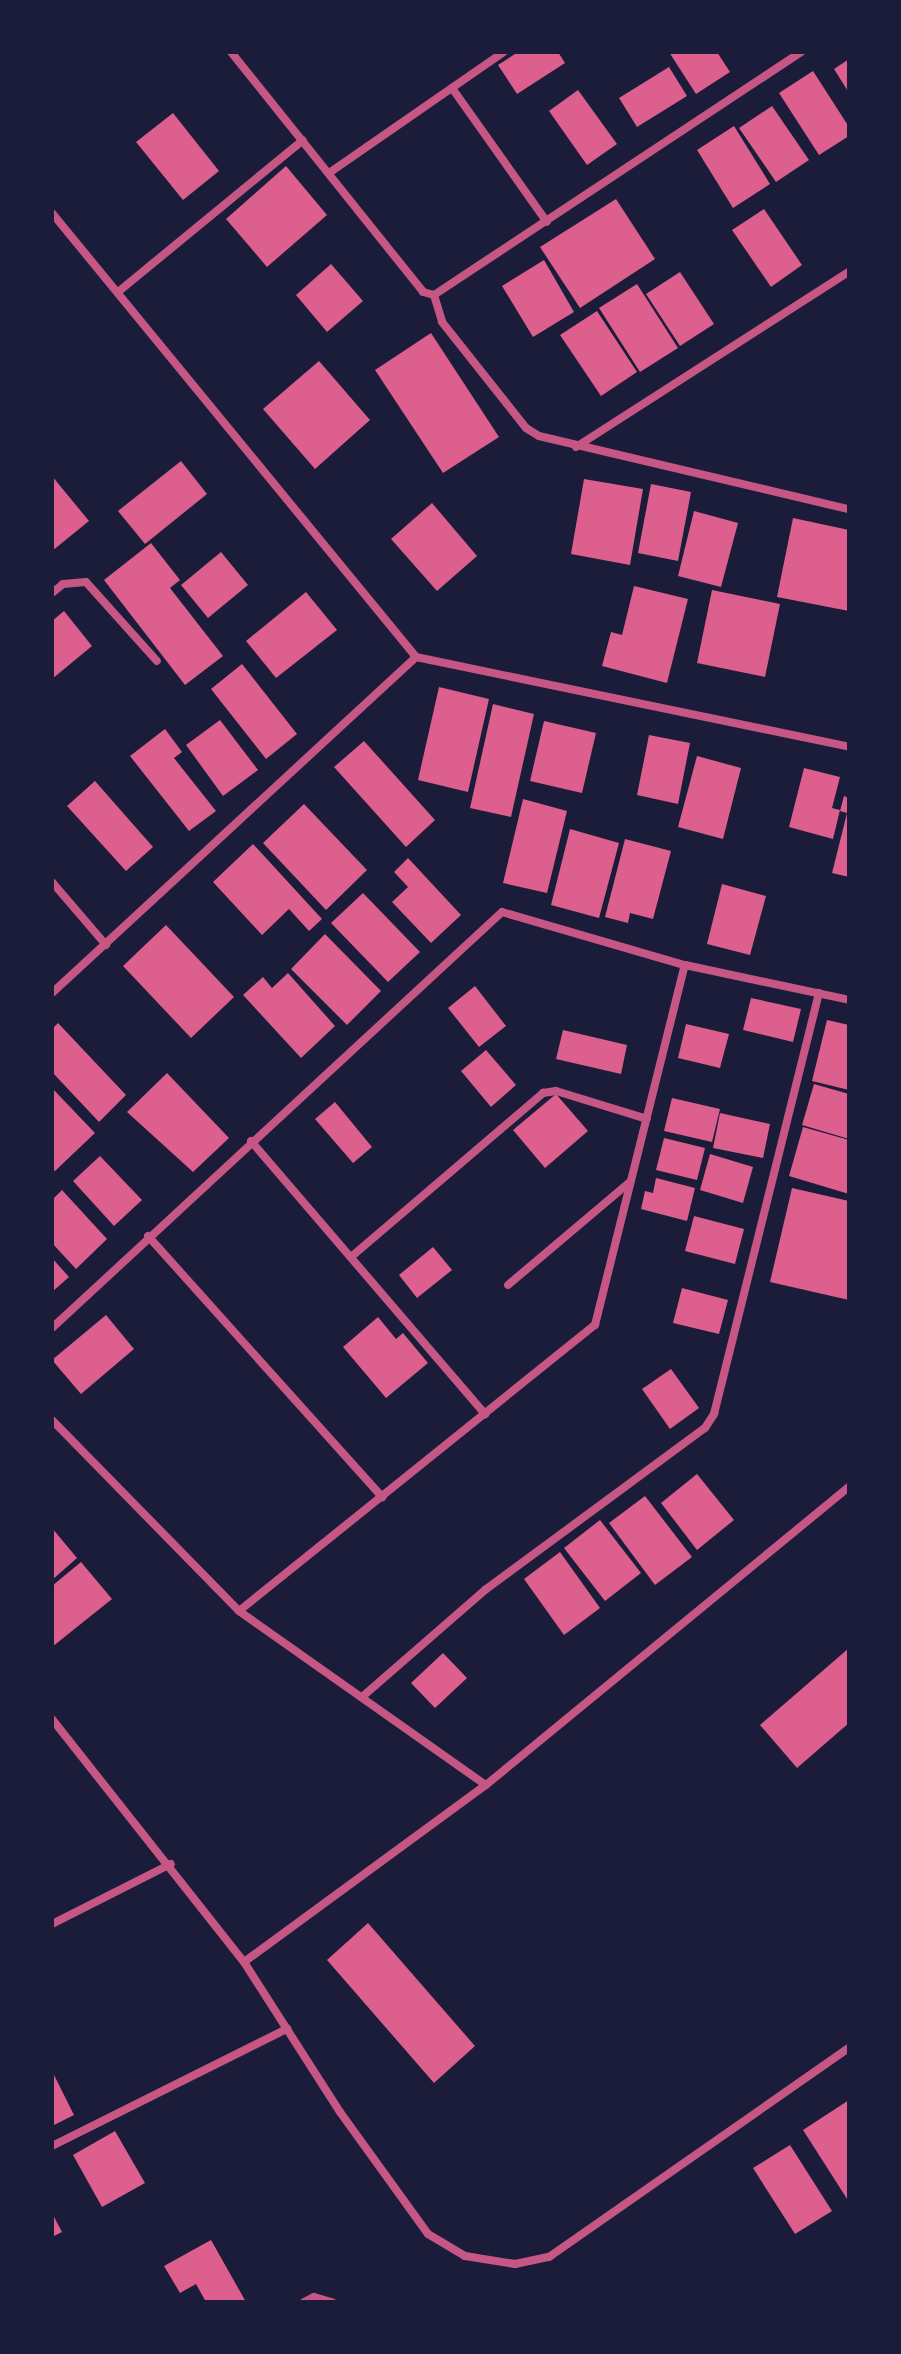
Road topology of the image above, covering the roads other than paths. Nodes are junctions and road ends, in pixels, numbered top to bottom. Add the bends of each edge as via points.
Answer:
1 (231, 52) edge
2 (485, 52) edge
3 (504, 52) edge
4 (801, 52) edge
5 (491, 61) junction
6 (452, 88) junction
7 (303, 140) junction
8 (329, 173) junction
9 (52, 213) edge
10 (547, 222) junction
11 (849, 272) edge
12 (118, 292) junction
13 (434, 295) junction
14 (576, 447) junction
15 (849, 509) edge
16 (52, 593) edge
17 (416, 657) junction
18 (157, 661) dead end
19 (849, 747) edge
20 (52, 882) edge
21 (106, 945) junction
22 (685, 965) junction
23 (52, 993) edge
24 (819, 993) junction
25 (849, 1000) edge
26 (647, 1119) junction
27 (251, 1141) junction
28 (631, 1181) junction
29 (148, 1236) junction
30 (351, 1257) junction
31 (508, 1285) dead end
32 (52, 1328) edge
33 (485, 1414) junction
34 (52, 1420) edge
35 (848, 1493) edge
36 (382, 1497) junction
37 (239, 1611) junction
38 (362, 1697) junction
39 (53, 1722) edge
40 (486, 1785) junction
41 (171, 1864) junction
42 (52, 1924) edge
43 (244, 1962) junction
44 (287, 2029) junction
45 (849, 2048) edge
46 (52, 2146) edge
47 (304, 2302) edge
48 (332, 2302) edge

1 - 7 street
2 - 5 street
3 - 5 street
4 - 10 street
5 - 6 street
6 - 8 street
6 - 10 street
7 - 8 street
7 - 12 street
8 - 13 street via 423,292
9 - 12 street
10 - 13 street
11 - 14 street
12 - 17 street
13 - 14 street via 442,322 526,428
14 - 15 street
16 - 18 street via 63,584 86,582
17 - 19 street
17 - 21 street
20 - 21 street
21 - 23 street
22 - 24 street
22 - 26 street
22 - 27 street via 502,912
24 - 25 street
24 - 38 street via 714,1414 705,1428 485,1590
26 - 28 street
26 - 30 street via 556,1091 543,1093
27 - 29 street
27 - 30 street
28 - 31 street
28 - 33 street via 595,1325
29 - 32 street
29 - 36 street
30 - 33 street
33 - 36 street
34 - 37 street
35 - 40 street
36 - 37 street
37 - 38 street
38 - 40 street
39 - 41 street
40 - 43 street
41 - 42 street
41 - 43 street
43 - 44 street
44 - 45 street via 428,2234 465,2256 515,2264 549,2257
44 - 46 street
47 - 48 street via 314,2297

